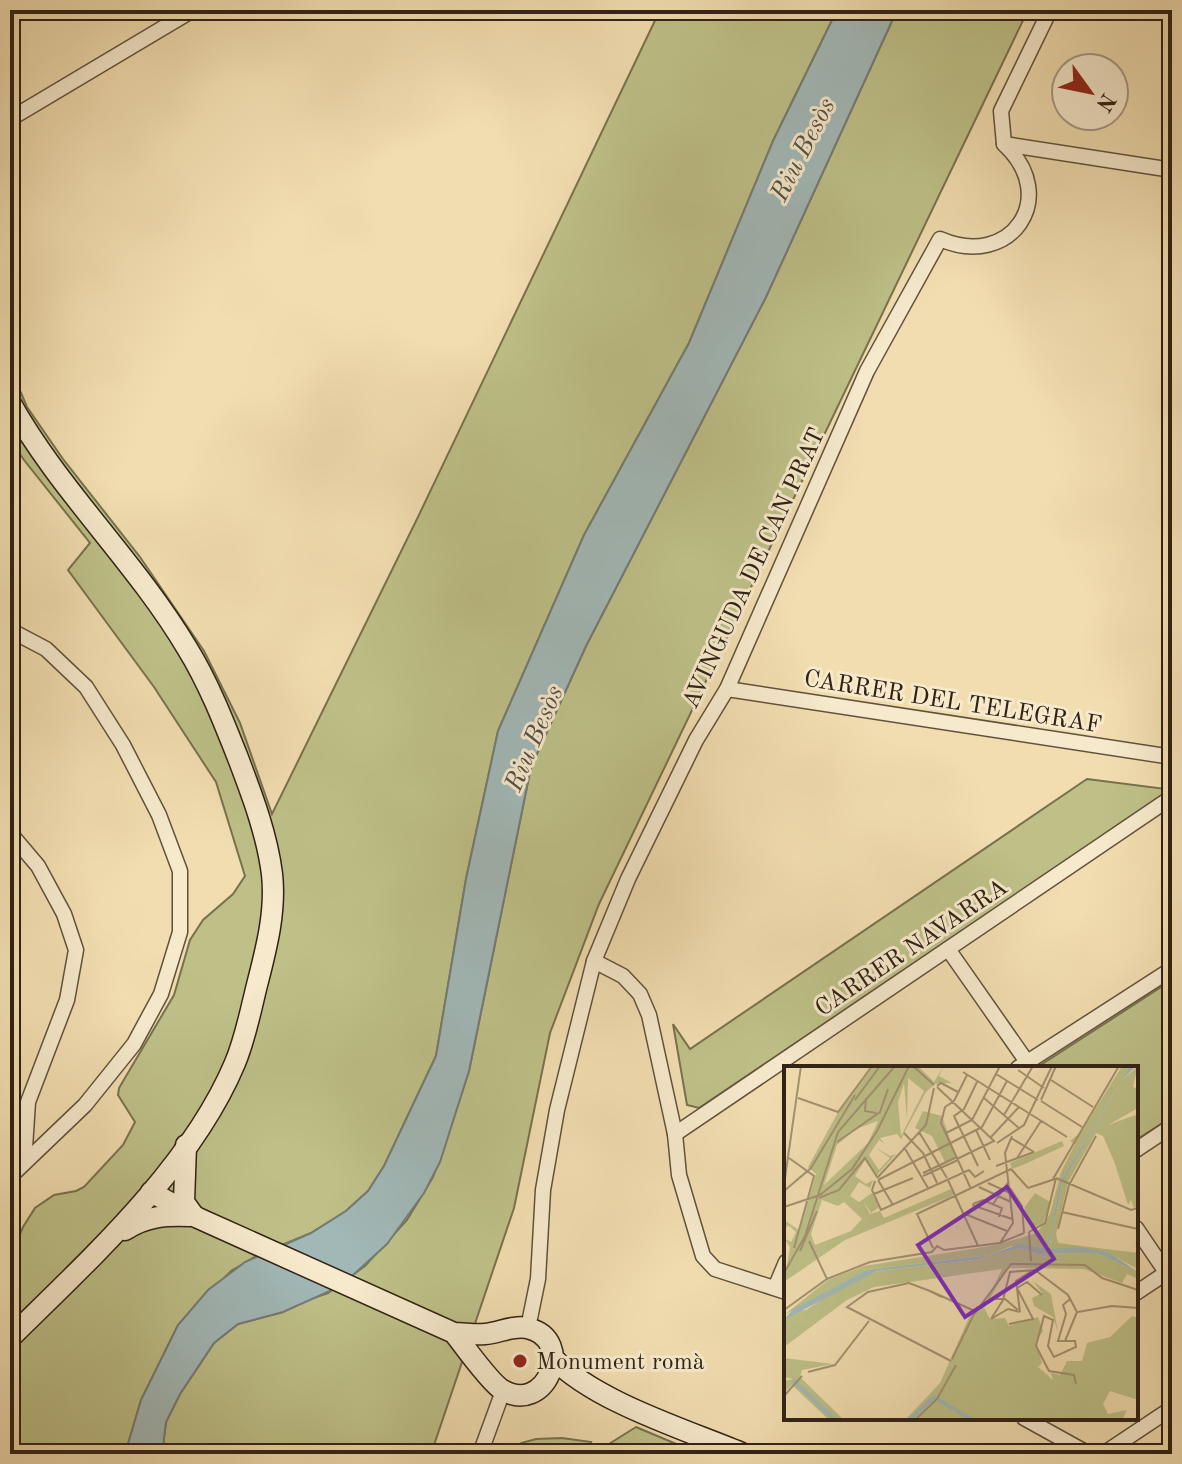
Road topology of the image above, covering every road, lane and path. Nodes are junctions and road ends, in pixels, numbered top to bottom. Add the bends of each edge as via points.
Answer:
1 (193, 10) edge
2 (1050, 10) edge
3 (10, 119) edge
4 (1004, 144) junction
5 (1172, 170) edge
6 (10, 402) edge
7 (17, 432) edge
8 (10, 630) edge
9 (727, 689) junction
10 (1172, 757) edge
11 (1172, 797) edge
12 (10, 833) edge
13 (948, 949) junction
14 (594, 961) junction
15 (1172, 969) edge
16 (1022, 1065) edge
17 (1172, 1126) edge
18 (675, 1134) junction
19 (186, 1145) junction
20 (1138, 1149) edge
21 (24, 1163) junction
22 (10, 1174) edge
23 (151, 1192) junction
24 (200, 1219) junction
25 (1138, 1231) edge
26 (110, 1240) junction
27 (1170, 1274) edge
28 (781, 1290) edge
29 (1138, 1292) edge
30 (528, 1328) junction
31 (503, 1331) junction
32 (454, 1333) junction
33 (10, 1338) edge
34 (553, 1358) junction
35 (488, 1373) junction
36 (540, 1388) junction
37 (503, 1391) junction
38 (599, 1393) junction
39 (1172, 1408) edge
40 (1028, 1420) edge
41 (480, 1454) edge
42 (744, 1454) edge
43 (1089, 1454) edge
44 (1103, 1454) edge

1 - 3 street
2 - 4 street via 1001,111
4 - 5 street
4 - 9 street, AVINGUDA DE CAN PRAT via 1019,157 1027,175 1027,209 1007,237 992,245 958,247 940,239 926,261 856,394
6 - 7 street
7 - 19 street via 147,590 187,648 225,724 268,852 271,919 242,1044 226,1083
8 - 21 street via 46,649 86,687 159,815 180,871 180,932 161,994 134,1044 85,1105
9 - 10 street, CARRER DEL TELEGRAF
9 - 14 street, AVINGUDA DE CAN PRAT via 696,740
11 - 13 street, CARRER NAVARRA
12 - 21 street via 38,866 76,950 67,1000 28,1102
13 - 16 street
13 - 18 street, CARRER NAVARRA
14 - 18 street via 623,976 640,994
14 - 30 street, AVINGUDA DE CAN PRAT via 545,1177 538,1279
15 - 16 street
17 - 20 street
18 - 28 street via 679,1175 703,1256 715,1269
19 - 23 street
19 - 24 street via 184,1202
21 - 22 street
23 - 24 street
23 - 26 street
24 - 26 street via 164,1215 139,1221
24 - 32 street
25 - 27 street
26 - 33 street
27 - 29 street
30 - 31 street
30 - 34 street via 544,1337
31 - 32 street
31 - 35 street via 487,1352
32 - 35 street
34 - 36 street via 551,1373
34 - 38 street
35 - 37 street
36 - 37 street via 525,1394
36 - 38 street
37 - 41 street
38 - 42 street
39 - 44 street
40 - 43 street

